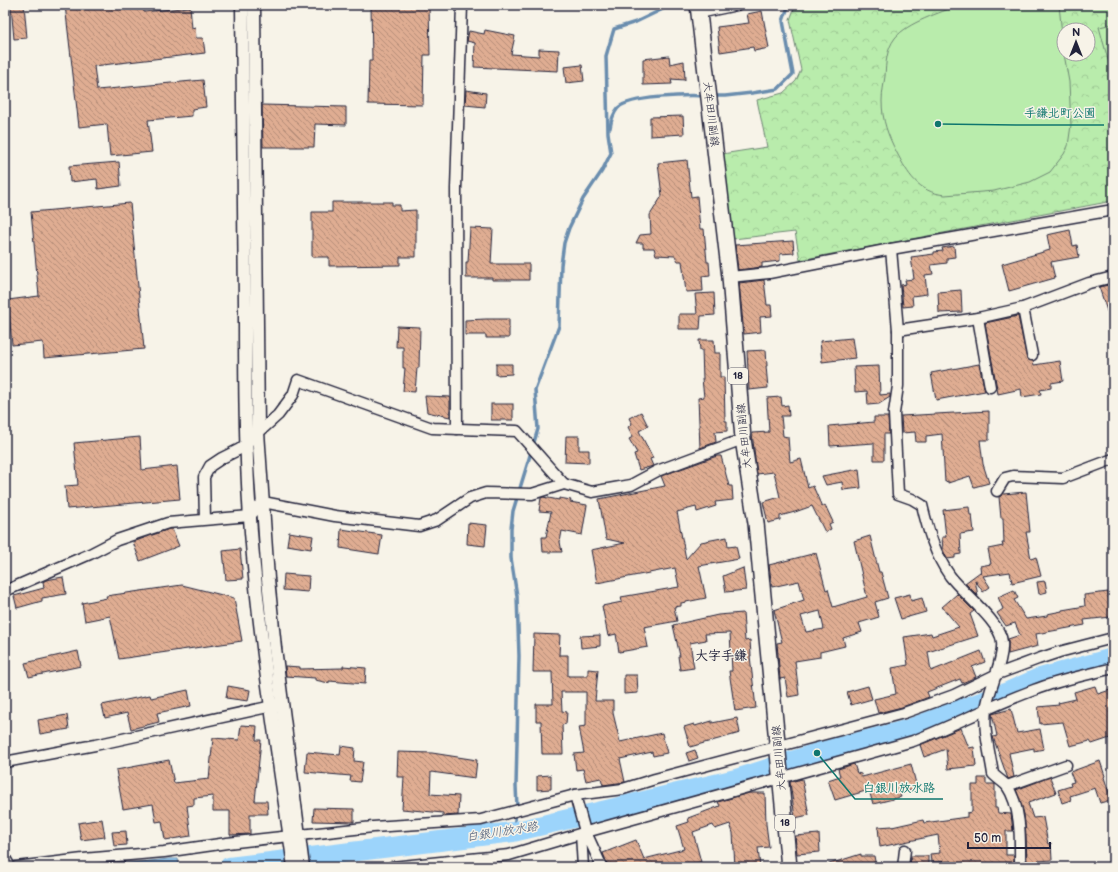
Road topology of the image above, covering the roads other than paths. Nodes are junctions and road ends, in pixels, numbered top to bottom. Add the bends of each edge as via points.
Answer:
1 (242, 5) edge
2 (254, 5) edge
3 (462, 5) edge
4 (737, 5) edge
5 (698, 9) edge
6 (1113, 210) edge
7 (891, 249) junction
8 (730, 277) junction
9 (1113, 277) edge
10 (1023, 308) junction
11 (978, 318) junction
12 (898, 330) junction
13 (1032, 355) dead end
14 (990, 387) dead end
15 (457, 429) junction
16 (258, 432) junction
17 (743, 439) junction
18 (247, 442) junction
19 (1113, 458) edge
20 (564, 484) junction
21 (997, 491) dead end
22 (263, 502) junction
23 (250, 516) junction
24 (205, 519) junction
25 (5, 592) edge
26 (1113, 638) edge
27 (1113, 668) edge
28 (995, 675) junction
29 (277, 705) junction
30 (986, 710) junction
31 (778, 748) junction
32 (5, 762) edge
33 (1066, 765) dead end
34 (780, 777) junction
35 (1007, 786) junction
36 (576, 798) junction
37 (584, 831) junction
38 (294, 836) junction
39 (905, 850) dead end
40 (5, 858) edge
41 (447, 864) edge
42 (10, 867) edge
43 (16, 867) edge
44 (294, 867) edge
45 (304, 867) edge
46 (392, 867) edge
47 (583, 867) edge
48 (602, 867) edge
49 (789, 867) edge
50 (903, 867) edge
51 (1020, 867) edge

1 - 18 street
2 - 16 street
3 - 15 street via 456,189
4 - 5 street
5 - 8 main road, 大牟田川副線 / 18
6 - 7 street
7 - 8 street via 769,273
7 - 12 street
8 - 17 main road, 大牟田川副線 / 18
9 - 10 street via 1089,283
10 - 11 street
10 - 13 street
11 - 12 street
11 - 14 street
12 - 28 street via 898,386 894,413 898,494 922,505 928,532 950,575 997,628 1002,641
15 - 16 street via 432,428 298,380 293,395 278,415
15 - 20 street via 517,431
16 - 18 street
16 - 22 street
17 - 20 street via 657,471 631,485 592,492
17 - 31 main road, 大牟田川副線 / 18 via 756,523
18 - 23 street
18 - 24 street via 240,449 210,466 204,477
19 - 21 street via 1063,478 1005,478
20 - 22 street via 532,494 486,493 470,498 437,520 418,526 335,516
22 - 23 street
22 - 29 street
23 - 24 street
23 - 29 street via 255,580
24 - 25 street via 168,523 117,540
26 - 28 street via 1059,652
27 - 30 street via 1034,690
28 - 30 street
28 - 31 street via 954,695 904,713
29 - 32 street
29 - 38 street via 296,798
30 - 34 street via 913,741
30 - 35 street via 993,774
31 - 34 main road, 大牟田川副線 / 18
31 - 36 street via 623,789
33 - 35 street
34 - 37 street
34 - 49 main road, 大牟田川副線 / 18
35 - 51 street via 1014,802 1020,830
36 - 37 street
36 - 38 street via 480,820 374,827
37 - 41 street via 508,855
37 - 47 street
37 - 48 street
38 - 43 street
38 - 44 street
38 - 45 street
39 - 50 street
40 - 42 street
41 - 46 street

